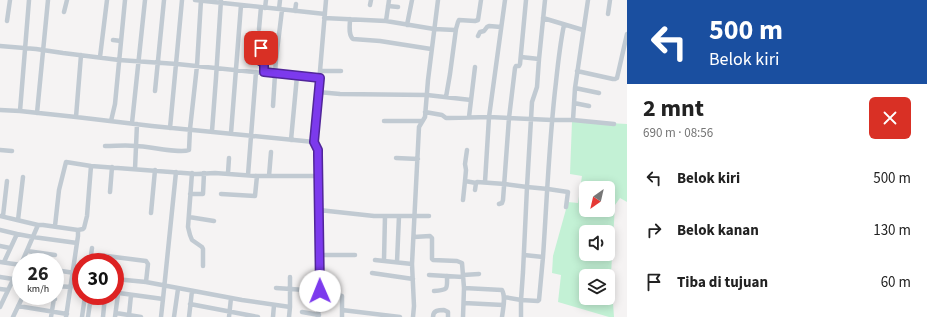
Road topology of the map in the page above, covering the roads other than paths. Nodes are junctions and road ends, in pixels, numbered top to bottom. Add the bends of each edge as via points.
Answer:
1 (10, 0) edge
2 (29, 0) edge
3 (48, 0) edge
4 (67, 0) edge
5 (107, 0) edge
6 (125, 0) edge
7 (145, 0) edge
8 (164, 0) edge
9 (182, 0) edge
10 (195, 0) edge
11 (201, 0) edge
12 (266, 0) edge
13 (280, 0) edge
14 (326, 0) edge
15 (389, 0) edge
16 (412, 0) edge
17 (438, 0) edge
18 (481, 0) edge
19 (505, 0) edge
20 (526, 0) edge
21 (545, 0) edge
22 (588, 0) edge
23 (610, 0) edge
24 (221, 2) edge
25 (245, 4) edge
26 (296, 4) dead end
27 (388, 6) junction
28 (263, 7) junction
29 (398, 7) dead end
30 (280, 9) junction
31 (295, 11) junction
32 (64, 12) dead end
33 (608, 14) dead end
34 (325, 16) junction
35 (543, 18) junction
36 (350, 19) junction
37 (7, 21) dead end
38 (386, 21) junction
39 (407, 25) junction
40 (564, 25) junction
41 (501, 27) junction
42 (434, 28) junction
43 (259, 30) dead end
44 (456, 30) junction
45 (583, 30) junction
46 (627, 34) edge
47 (478, 36) dead end
48 (113, 40) dead end
49 (121, 41) junction
50 (0, 46) edge
51 (25, 48) junction
52 (261, 48) dead end
53 (431, 49) junction
54 (44, 50) junction
55 (81, 55) junction
56 (100, 57) junction
57 (521, 57) junction
58 (538, 59) junction
59 (119, 60) junction
60 (139, 61) junction
61 (158, 63) junction
62 (177, 64) junction
63 (197, 66) junction
64 (475, 67) dead end
65 (216, 68) junction
66 (236, 70) junction
67 (320, 71) junction
68 (577, 71) junction
69 (256, 72) junction
70 (264, 72) junction
71 (341, 72) dead end
72 (275, 73) junction
73 (297, 76) junction
74 (320, 78) junction
75 (575, 88) junction
76 (155, 91) dead end
77 (318, 92) junction
78 (599, 93) dead end
79 (427, 95) junction
80 (446, 97) junction
81 (471, 100) junction
82 (574, 103) junction
83 (273, 106) dead end
84 (589, 106) dead end
85 (0, 110) edge
86 (20, 111) junction
87 (425, 112) junction
88 (37, 113) junction
89 (76, 117) junction
90 (469, 117) junction
91 (489, 117) junction
92 (509, 118) junction
93 (531, 119) junction
94 (552, 120) junction
95 (573, 120) junction
96 (111, 121) junction
97 (384, 121) dead end
98 (422, 122) junction
99 (134, 124) junction
100 (614, 124) dead end
101 (170, 128) junction
102 (190, 129) junction
103 (212, 131) junction
104 (231, 133) junction
105 (251, 135) junction
106 (291, 140) junction
107 (314, 142) junction
108 (105, 146) dead end
109 (136, 146) junction
110 (0, 150) edge
111 (467, 150) dead end
112 (12, 151) dead end
113 (271, 152) dead end
114 (229, 158) dead end
115 (396, 158) dead end
116 (418, 159) junction
117 (91, 166) junction
118 (112, 167) junction
119 (135, 169) junction
120 (155, 170) junction
121 (176, 172) junction
122 (192, 173) junction
123 (204, 173) junction
124 (228, 174) junction
125 (248, 175) junction
126 (23, 176) dead end
127 (256, 176) junction
128 (270, 176) junction
129 (318, 176) junction
130 (7, 181) dead end
131 (465, 181) junction
132 (476, 182) junction
133 (485, 182) junction
134 (504, 184) junction
135 (527, 187) junction
136 (548, 189) junction
137 (475, 190) dead end
138 (110, 192) dead end
139 (190, 194) junction
140 (221, 194) dead end
141 (462, 200) dead end
142 (500, 204) dead end
143 (566, 207) dead end
144 (319, 210) junction
145 (151, 213) dead end
146 (414, 215) junction
147 (2, 216) edge
148 (385, 216) junction
149 (399, 216) junction
150 (429, 216) dead end
151 (188, 217) junction
152 (18, 220) junction
153 (214, 221) dead end
154 (38, 225) junction
155 (55, 226) junction
156 (0, 230) edge
157 (78, 230) junction
158 (18, 234) junction
159 (414, 237) junction
160 (33, 238) junction
161 (77, 242) junction
162 (0, 246) edge
163 (10, 248) junction
164 (92, 248) dead end
165 (27, 251) joint
166 (41, 253) edge
167 (76, 253) edge
168 (91, 253) edge
169 (319, 255) junction
170 (355, 255) dead end
171 (524, 255) junction
172 (543, 257) junction
173 (124, 258) edge
174 (375, 260) dead end
175 (384, 260) junction
176 (2, 262) edge
177 (397, 262) junction
178 (12, 263) edge
179 (412, 264) junction
180 (203, 266) dead end
181 (372, 273) dead end
182 (479, 274) dead end
183 (429, 275) dead end
184 (447, 276) junction
185 (463, 276) junction
186 (0, 277) edge
187 (290, 277) dead end
188 (12, 279) edge
189 (413, 279) junction
190 (72, 280) edge
191 (124, 280) edge
192 (12, 281) edge
193 (146, 282) junction
194 (165, 286) junction
195 (64, 287) edge
196 (71, 287) junction
197 (178, 288) junction
198 (276, 288) dead end
199 (464, 288) junction
200 (0, 289) edge
201 (290, 289) junction
202 (8, 290) junction
203 (192, 291) junction
204 (320, 291) junction
205 (434, 291) dead end
206 (124, 294) edge
207 (132, 295) junction
208 (504, 297) junction
209 (231, 298) junction
210 (163, 299) junction
211 (521, 300) junction
212 (464, 303) junction
213 (190, 304) junction
214 (0, 305) edge
215 (84, 305) edge
216 (90, 305) edge
217 (104, 305) edge
218 (117, 305) edge
219 (274, 305) junction
220 (503, 305) junction
221 (18, 306) joint
222 (290, 307) junction
223 (342, 310) junction
224 (302, 312) dead end
225 (52, 314) edge
226 (229, 314) edge
227 (116, 315) edge
228 (129, 315) junction
229 (66, 316) edge
230 (318, 316) edge
231 (13, 317) edge
232 (82, 317) edge
233 (88, 317) edge
234 (102, 317) edge
235 (141, 317) edge
236 (161, 317) edge
237 (174, 317) edge
238 (189, 317) edge
239 (258, 317) edge
240 (273, 317) edge
241 (289, 317) edge
242 (342, 317) edge
243 (396, 317) edge
244 (400, 317) edge
245 (412, 317) edge
246 (433, 317) edge
247 (448, 317) edge
248 (463, 317) edge
249 (502, 317) edge
250 (522, 317) edge

1 - 37 street
2 - 51 street
3 - 54 street
4 - 32 street
5 - 56 street
6 - 49 street
7 - 60 street
8 - 61 street
9 - 62 street
10 - 11 street
11 - 24 street
11 - 63 street
12 - 28 street
13 - 30 street
14 - 34 street
15 - 27 street
16 - 39 street
17 - 42 street
18 - 44 street via 478,20 459,20
19 - 41 street
20 - 57 street
21 - 35 street
22 - 45 street
23 - 33 street
24 - 25 street
24 - 65 street
25 - 28 street
25 - 66 street
26 - 31 street
27 - 29 street
27 - 38 street
28 - 30 street
28 - 43 street
30 - 31 street
30 - 72 street
31 - 34 street
34 - 36 street
34 - 67 street
35 - 40 street
35 - 58 street
36 - 38 street
36 - 53 street via 350,34 353,39
38 - 39 street
39 - 42 street
40 - 45 street
40 - 94 street
41 - 47 street via 489,26
41 - 91 street
42 - 44 street
42 - 53 street
44 - 80 street
45 - 68 street
46 - 68 street via 616,79
48 - 49 street
49 - 59 street
50 - 51 street
51 - 54 street
51 - 86 street
52 - 70 street via 260,61 264,63
53 - 79 street
54 - 55 street
54 - 88 street
55 - 56 street
55 - 89 street
56 - 59 street
57 - 58 street
57 - 92 street via 519,65 515,68
58 - 93 street via 537,87 532,102
59 - 60 street
59 - 96 street
60 - 61 street
60 - 99 street
61 - 62 street
61 - 76 street
62 - 63 street
62 - 101 street
63 - 65 street
63 - 102 street
64 - 81 street
65 - 66 street
65 - 103 street
66 - 69 street
66 - 104 street
67 - 71 street
67 - 74 street
68 - 75 street
69 - 70 street
69 - 105 street
70 - 72 street
72 - 73 street
72 - 83 street
73 - 74 street
73 - 106 street
74 - 77 street
75 - 78 street
75 - 82 street
77 - 79 street
77 - 107 street
79 - 80 street
79 - 87 street
80 - 81 street
81 - 90 street
82 - 84 street
82 - 95 street
85 - 86 street
86 - 88 street
87 - 90 street via 446,118
87 - 98 street
88 - 89 street
89 - 96 street
90 - 91 street
91 - 92 street
91 - 133 street
92 - 93 street
92 - 134 street
93 - 94 street
93 - 135 street
94 - 95 street
94 - 136 street
95 - 100 street
96 - 99 street
97 - 98 street
98 - 116 street via 419,127
99 - 101 street
99 - 109 street
101 - 102 street
102 - 103 street
102 - 109 street via 187,151
103 - 104 street
104 - 105 street
105 - 106 street
105 - 125 street
106 - 107 street
107 - 129 street via 318,150
108 - 109 street
109 - 119 street
110 - 112 street
111 - 131 street
113 - 128 street
114 - 124 street
115 - 116 street
116 - 146 street
117 - 118 street
117 - 155 street via 66,162 59,190
117 - 157 street via 85,226
118 - 119 street
118 - 138 street
119 - 120 street
120 - 121 street
120 - 145 street
121 - 122 street
121 - 194 street
122 - 123 street
122 - 139 street
123 - 124 street
123 - 139 street via 203,194
124 - 125 street
125 - 127 street
126 - 152 street
127 - 128 street
127 - 140 street via 254,197
128 - 129 street
129 - 144 street
130 - 147 street
131 - 132 street
131 - 141 street
132 - 133 street
132 - 137 street
133 - 134 street
134 - 135 street
134 - 142 street via 503,201
135 - 136 street
135 - 171 street
136 - 143 street via 568,192
136 - 172 street
139 - 151 street
144 - 148 street
144 - 169 street
146 - 149 street
146 - 150 street
146 - 159 street
147 - 152 street
148 - 149 street
148 - 175 street
149 - 177 street
151 - 153 street
151 - 180 street via 191,237 203,249
152 - 154 street
154 - 155 street
154 - 160 street
155 - 157 street
156 - 158 street
157 - 161 street
158 - 160 street
158 - 163 street
159 - 179 street
159 - 185 street via 432,237 432,260 461,262
160 - 161 street
160 - 165 street
161 - 167 street
162 - 163 street
163 - 176 street
164 - 168 street
165 - 166 street
169 - 170 street
169 - 204 street
171 - 172 street
171 - 211 street
172 - 211 street via 539,301
173 - 193 street via 146,261
174 - 175 street
175 - 177 street
176 - 178 street
177 - 179 street
179 - 189 street
181 - 189 street
182 - 185 street
183 - 184 street
184 - 185 street
184 - 205 street via 446,290
185 - 199 street
186 - 188 street
187 - 201 street
189 - 245 street
190 - 196 street
191 - 193 street
192 - 202 street
193 - 194 street
194 - 197 street
194 - 210 street
195 - 196 street
196 - 229 street
197 - 203 street
197 - 237 street
198 - 201 street
199 - 208 street via 502,290
199 - 212 street
200 - 202 street
201 - 204 street
201 - 222 street
202 - 214 street
203 - 209 street
203 - 213 street
204 - 223 street via 341,295
204 - 230 street
206 - 207 street
207 - 210 street
207 - 228 street
208 - 211 street
208 - 220 street
209 - 219 street
209 - 226 street
210 - 236 street
211 - 250 street
212 - 220 street
212 - 248 street
213 - 226 street
213 - 238 street
215 - 232 street
216 - 233 street
217 - 234 street
218 - 227 street
219 - 222 street
219 - 240 street
220 - 249 street
221 - 225 street
221 - 231 street
222 - 241 street
223 - 242 street
223 - 243 street
224 - 230 street
225 - 229 street
226 - 239 street
227 - 228 street
228 - 235 street
243 - 244 street
246 - 247 street via 437,311 444,310 448,312

